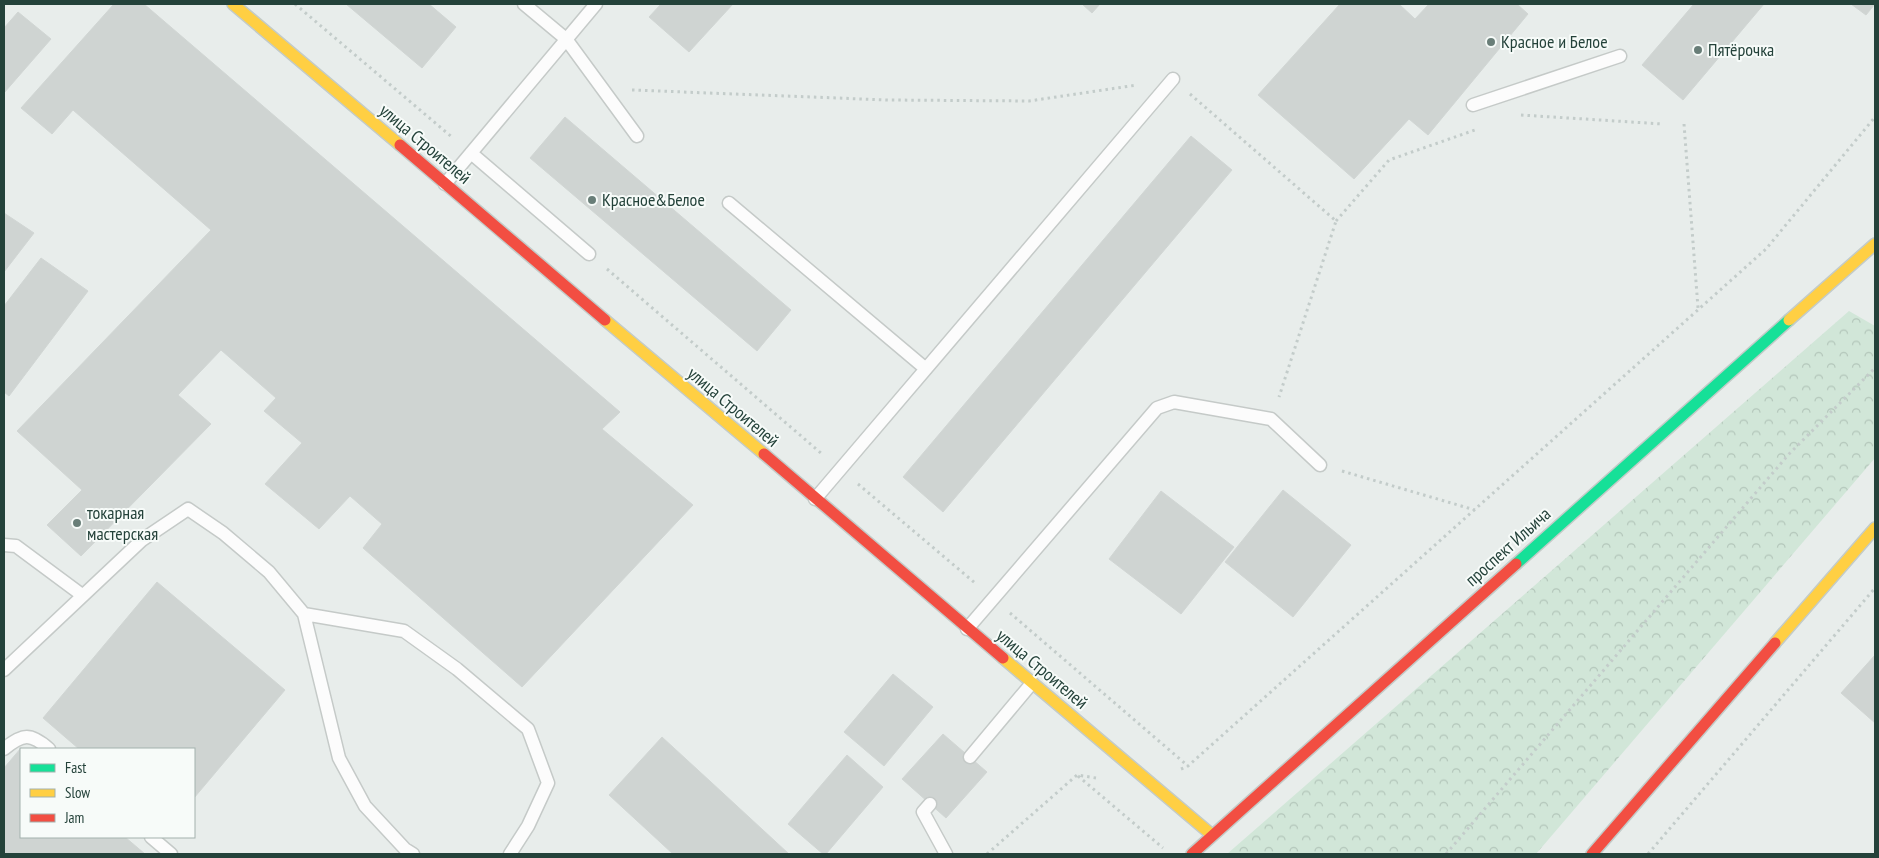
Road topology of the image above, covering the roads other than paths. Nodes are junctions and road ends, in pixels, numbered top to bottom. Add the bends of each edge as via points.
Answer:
1 (233, 4) edge
2 (524, 4) edge
3 (596, 4) edge
4 (566, 39) junction
5 (1620, 56) dead end
6 (1173, 79) road end
7 (1473, 105) dead end
8 (637, 136) dead end
9 (470, 153) junction
10 (445, 184) junction
11 (729, 203) dead end
12 (1875, 244) edge
13 (589, 254) dead end
14 (1875, 259) edge
15 (1848, 268) junction
16 (926, 369) junction
17 (1320, 465) road end
18 (815, 499) junction
19 (1875, 528) edge
20 (4, 545) edge
21 (82, 595) junction
22 (304, 614) junction
23 (967, 629) junction
24 (4, 670) edge
25 (1032, 683) junction
26 (4, 748) edge
27 (48, 748) edge
28 (970, 757) dead end
29 (930, 804) dead end
30 (1212, 835) junction
31 (152, 838) edge
32 (171, 854) edge
33 (413, 854) edge
34 (510, 854) edge
35 (946, 854) edge
36 (1192, 854) edge
37 (1592, 854) edge

1 - 10 main road, улица Строителей
2 - 4 lane
3 - 4 lane
4 - 8 lane
4 - 9 lane
5 - 7 lane
6 - 16 lane
9 - 10 lane
9 - 13 lane
10 - 18 main road, улица Строителей
11 - 16 lane
12 - 15 main road, проспект Ильича
14 - 15 main road, проспект Ильича
15 - 30 main road, проспект Ильича
16 - 18 lane
17 - 23 lane via 1272,419 1174,402 1157,408
18 - 23 main road, улица Строителей
19 - 37 main road
20 - 21 lane via 16,546
21 - 22 lane via 142,540 188,509 223,533 269,572
21 - 24 lane
22 - 33 lane via 339,758 365,806
22 - 34 lane via 404,631 457,669 528,729 548,783 528,826
23 - 25 main road, улица Строителей
25 - 28 lane
25 - 30 main road, улица Строителей
26 - 27 lane via 18,737 30,736
29 - 35 lane via 923,812
30 - 36 main road, проспект Ильича
31 - 32 lane

